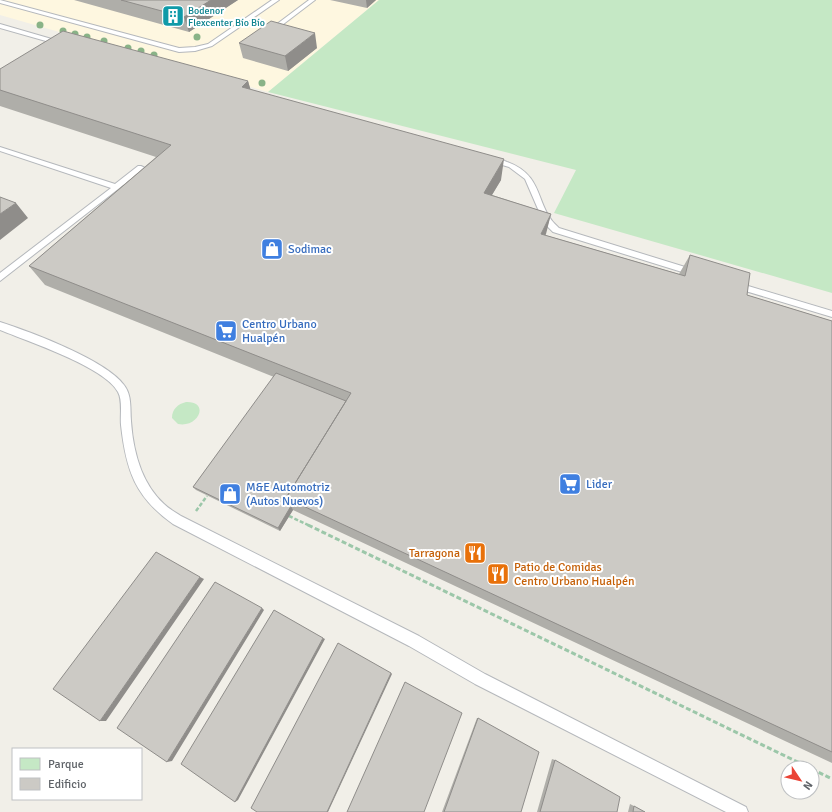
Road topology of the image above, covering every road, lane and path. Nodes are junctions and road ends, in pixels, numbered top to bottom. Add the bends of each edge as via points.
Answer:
1 (276, 0) edge
2 (312, 0) edge
3 (0, 1) edge
4 (0, 26) edge
5 (268, 33) edge
6 (65, 44) edge
7 (0, 148) edge
8 (487, 158) edge
9 (141, 168) edge
10 (116, 187) junction
11 (702, 275) edge
12 (0, 278) edge
13 (725, 282) edge
14 (832, 314) edge
15 (0, 326) edge
16 (289, 516) edge
17 (792, 760) edge
18 (820, 773) edge
19 (832, 779) edge
20 (741, 812) edge

1 - 3 lane via 216,42 187,50 179,50
2 - 5 lane
4 - 6 lane
7 - 10 lane
8 - 11 lane via 514,166 528,178 548,223 556,230
9 - 10 lane
10 - 12 lane
13 - 14 lane
15 - 20 lane via 88,362 121,389 134,465 140,481 146,493 158,506 177,520
16 - 17 path
18 - 19 path

